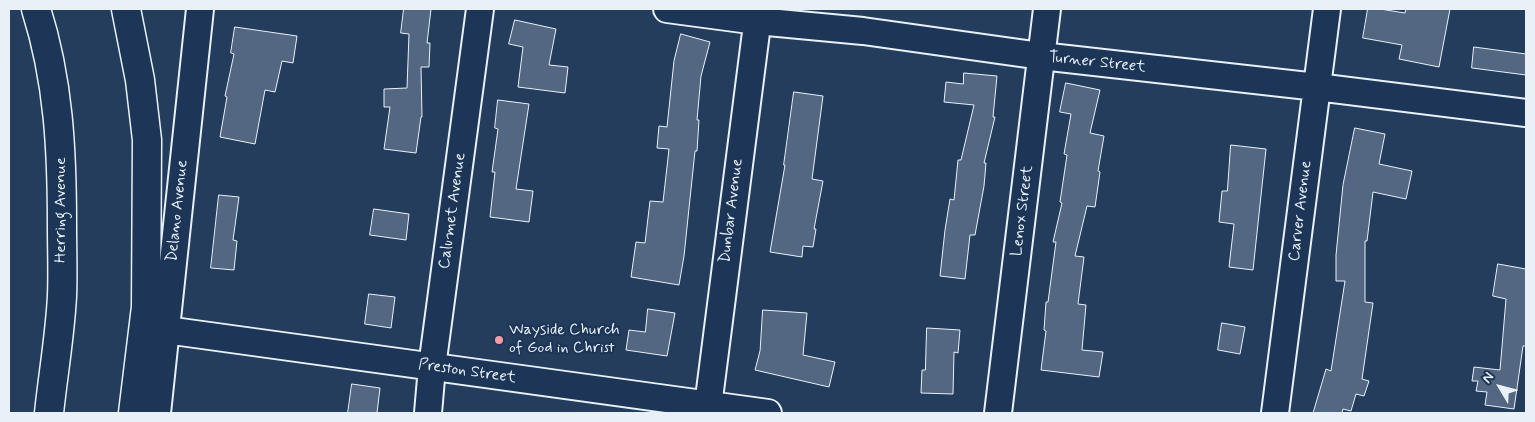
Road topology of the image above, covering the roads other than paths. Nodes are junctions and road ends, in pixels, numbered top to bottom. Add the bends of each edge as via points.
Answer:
1 (36, 9) edge
2 (126, 9) edge
3 (200, 9) edge
4 (480, 9) edge
5 (667, 9) edge
6 (1047, 9) edge
7 (1328, 9) edge
8 (758, 15) edge
9 (1041, 56) junction
10 (1318, 87) junction
11 (1526, 113) edge
12 (166, 330) junction
13 (432, 367) junction
14 (708, 409) edge
15 (49, 413) edge
16 (133, 413) edge
17 (157, 413) edge
18 (428, 413) edge
19 (768, 413) edge
20 (998, 413) edge
21 (1275, 413) edge

1 - 15 main road, Herring Avenue via 52,72 62,178 62,297
2 - 16 main road via 138,71 146,140 146,307
3 - 12 street, Delano Avenue
4 - 13 street, Calumet Avenue
5 - 8 street, Turner Street
6 - 9 street, Lenox Street
7 - 10 street, Carver Avenue
8 - 9 street, Turner Street
8 - 14 street, Dunbar Avenue
9 - 10 street, Turner Street
9 - 20 street, Lenox Street
10 - 11 street, Turner Street
10 - 21 street, Carver Avenue
12 - 13 street, Preston Street
12 - 17 street, Delano Avenue
13 - 14 street, Preston Street
13 - 18 street, Calumet Avenue
14 - 19 street, Preston Street

